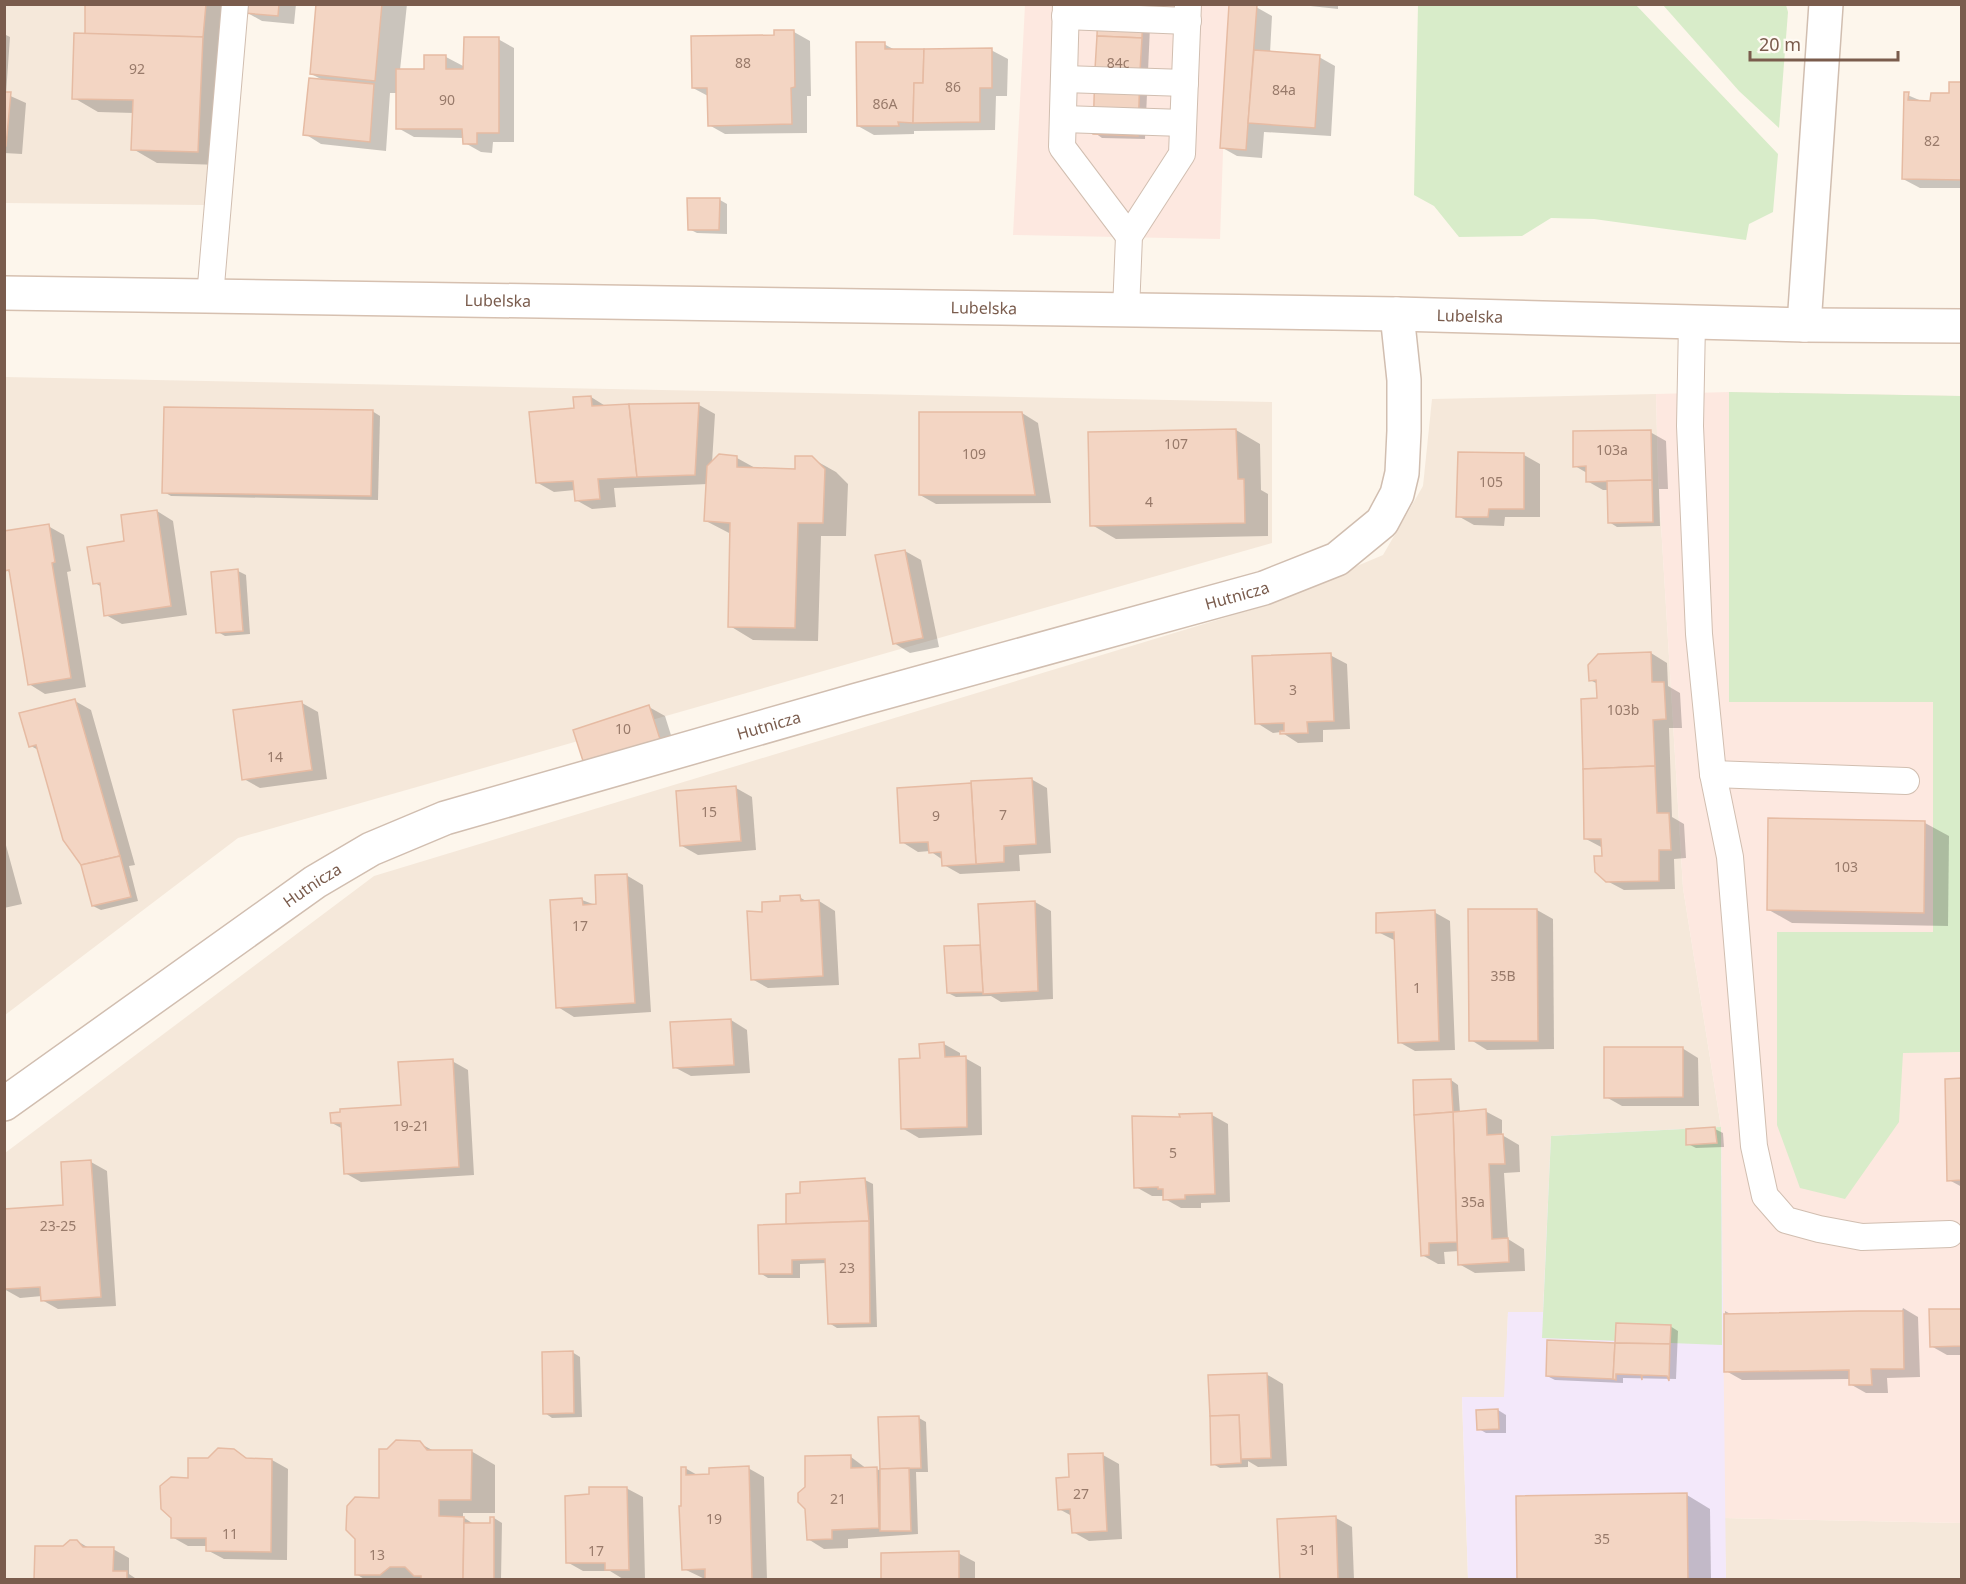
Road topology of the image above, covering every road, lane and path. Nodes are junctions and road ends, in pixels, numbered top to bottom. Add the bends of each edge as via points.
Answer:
1 (236, 4) edge
2 (1826, 4) edge
3 (1066, 10) edge
4 (1188, 13) edge
5 (1064, 79) junction
6 (1185, 83) junction
7 (1063, 119) junction
8 (1183, 123) junction
9 (1129, 236) junction
10 (4, 293) edge
11 (210, 297) junction
12 (1126, 311) junction
13 (1396, 314) junction
14 (1692, 322) junction
15 (1804, 325) junction
16 (1962, 326) edge
17 (1713, 774) junction
18 (1906, 781) dead end
19 (4, 1104) edge
20 (1950, 1234) dead end

1 - 11 lane
2 - 15 street
3 - 4 lane
3 - 5 lane
4 - 6 lane
5 - 6 lane
5 - 7 lane
6 - 8 lane
7 - 8 lane
7 - 9 lane via 1062,147
8 - 9 lane via 1182,154
9 - 12 lane
10 - 11 street, Lubelska
11 - 12 street, Lubelska
12 - 13 street, Lubelska
13 - 14 street, Lubelska
13 - 19 street, Hutnicza via 1404,380 1402,473 1397,494 1382,522 1337,559 1264,588 445,818 371,849 315,882
14 - 15 street, Lubelska
14 - 17 lane via 1690,426 1699,634
15 - 16 street, Lubelska
17 - 18 lane
17 - 20 lane via 1730,857 1753,1135 1765,1196 1786,1220 1819,1229 1862,1237

